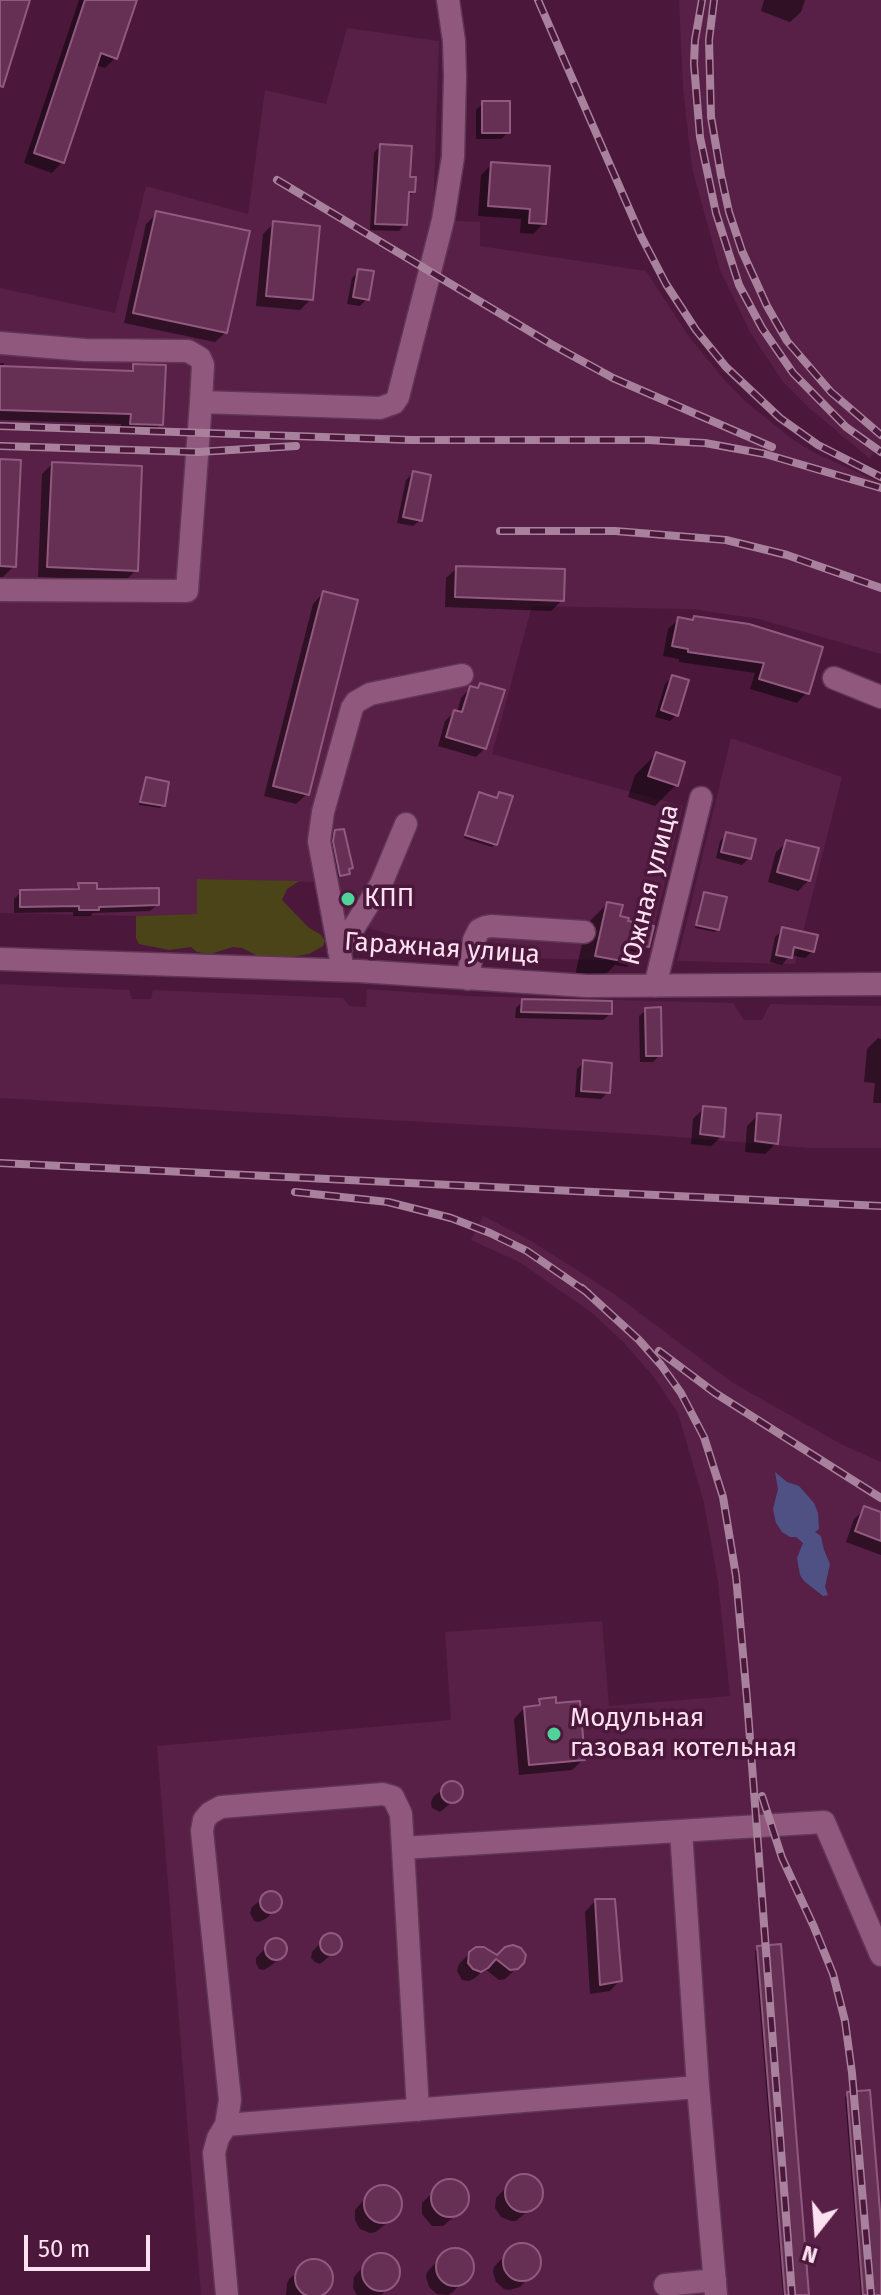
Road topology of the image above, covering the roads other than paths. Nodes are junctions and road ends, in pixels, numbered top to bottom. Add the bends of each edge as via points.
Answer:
1 (448, 0) edge
2 (0, 343) edge
3 (201, 402) junction
4 (0, 590) edge
5 (462, 675) dead end
6 (834, 678) dead end
7 (881, 697) edge
8 (701, 798) dead end
9 (406, 824) dead end
10 (584, 932) dead end
11 (0, 959) edge
12 (341, 961) junction
13 (468, 979) junction
14 (881, 984) edge
15 (655, 986) junction
16 (681, 1831) junction
17 (403, 1848) junction
18 (881, 1955) edge
19 (698, 2087) junction
20 (418, 2110) junction
21 (226, 2125) junction
22 (665, 2285) dead end
23 (716, 2288) edge
24 (227, 2295) edge

1 - 3 street via 455,134 443,220 394,403 380,408
2 - 3 street via 188,351 203,365
3 - 4 street via 187,591
5 - 12 street via 370,694 352,708 320,826
6 - 7 street
8 - 15 street, Южная улица
9 - 12 street
10 - 13 street via 485,927 474,940
11 - 12 street, Гаражная улица
12 - 13 street, Гаражная улица
13 - 15 street, Гаражная улица
14 - 15 street, Гаражная улица
16 - 17 street
16 - 18 street via 824,1822
16 - 19 street
17 - 20 street
17 - 21 street via 398,1804 383,1794 221,1807 204,1820 230,2100
19 - 20 street
19 - 23 street
20 - 21 street
21 - 24 street via 214,2153
22 - 23 street

